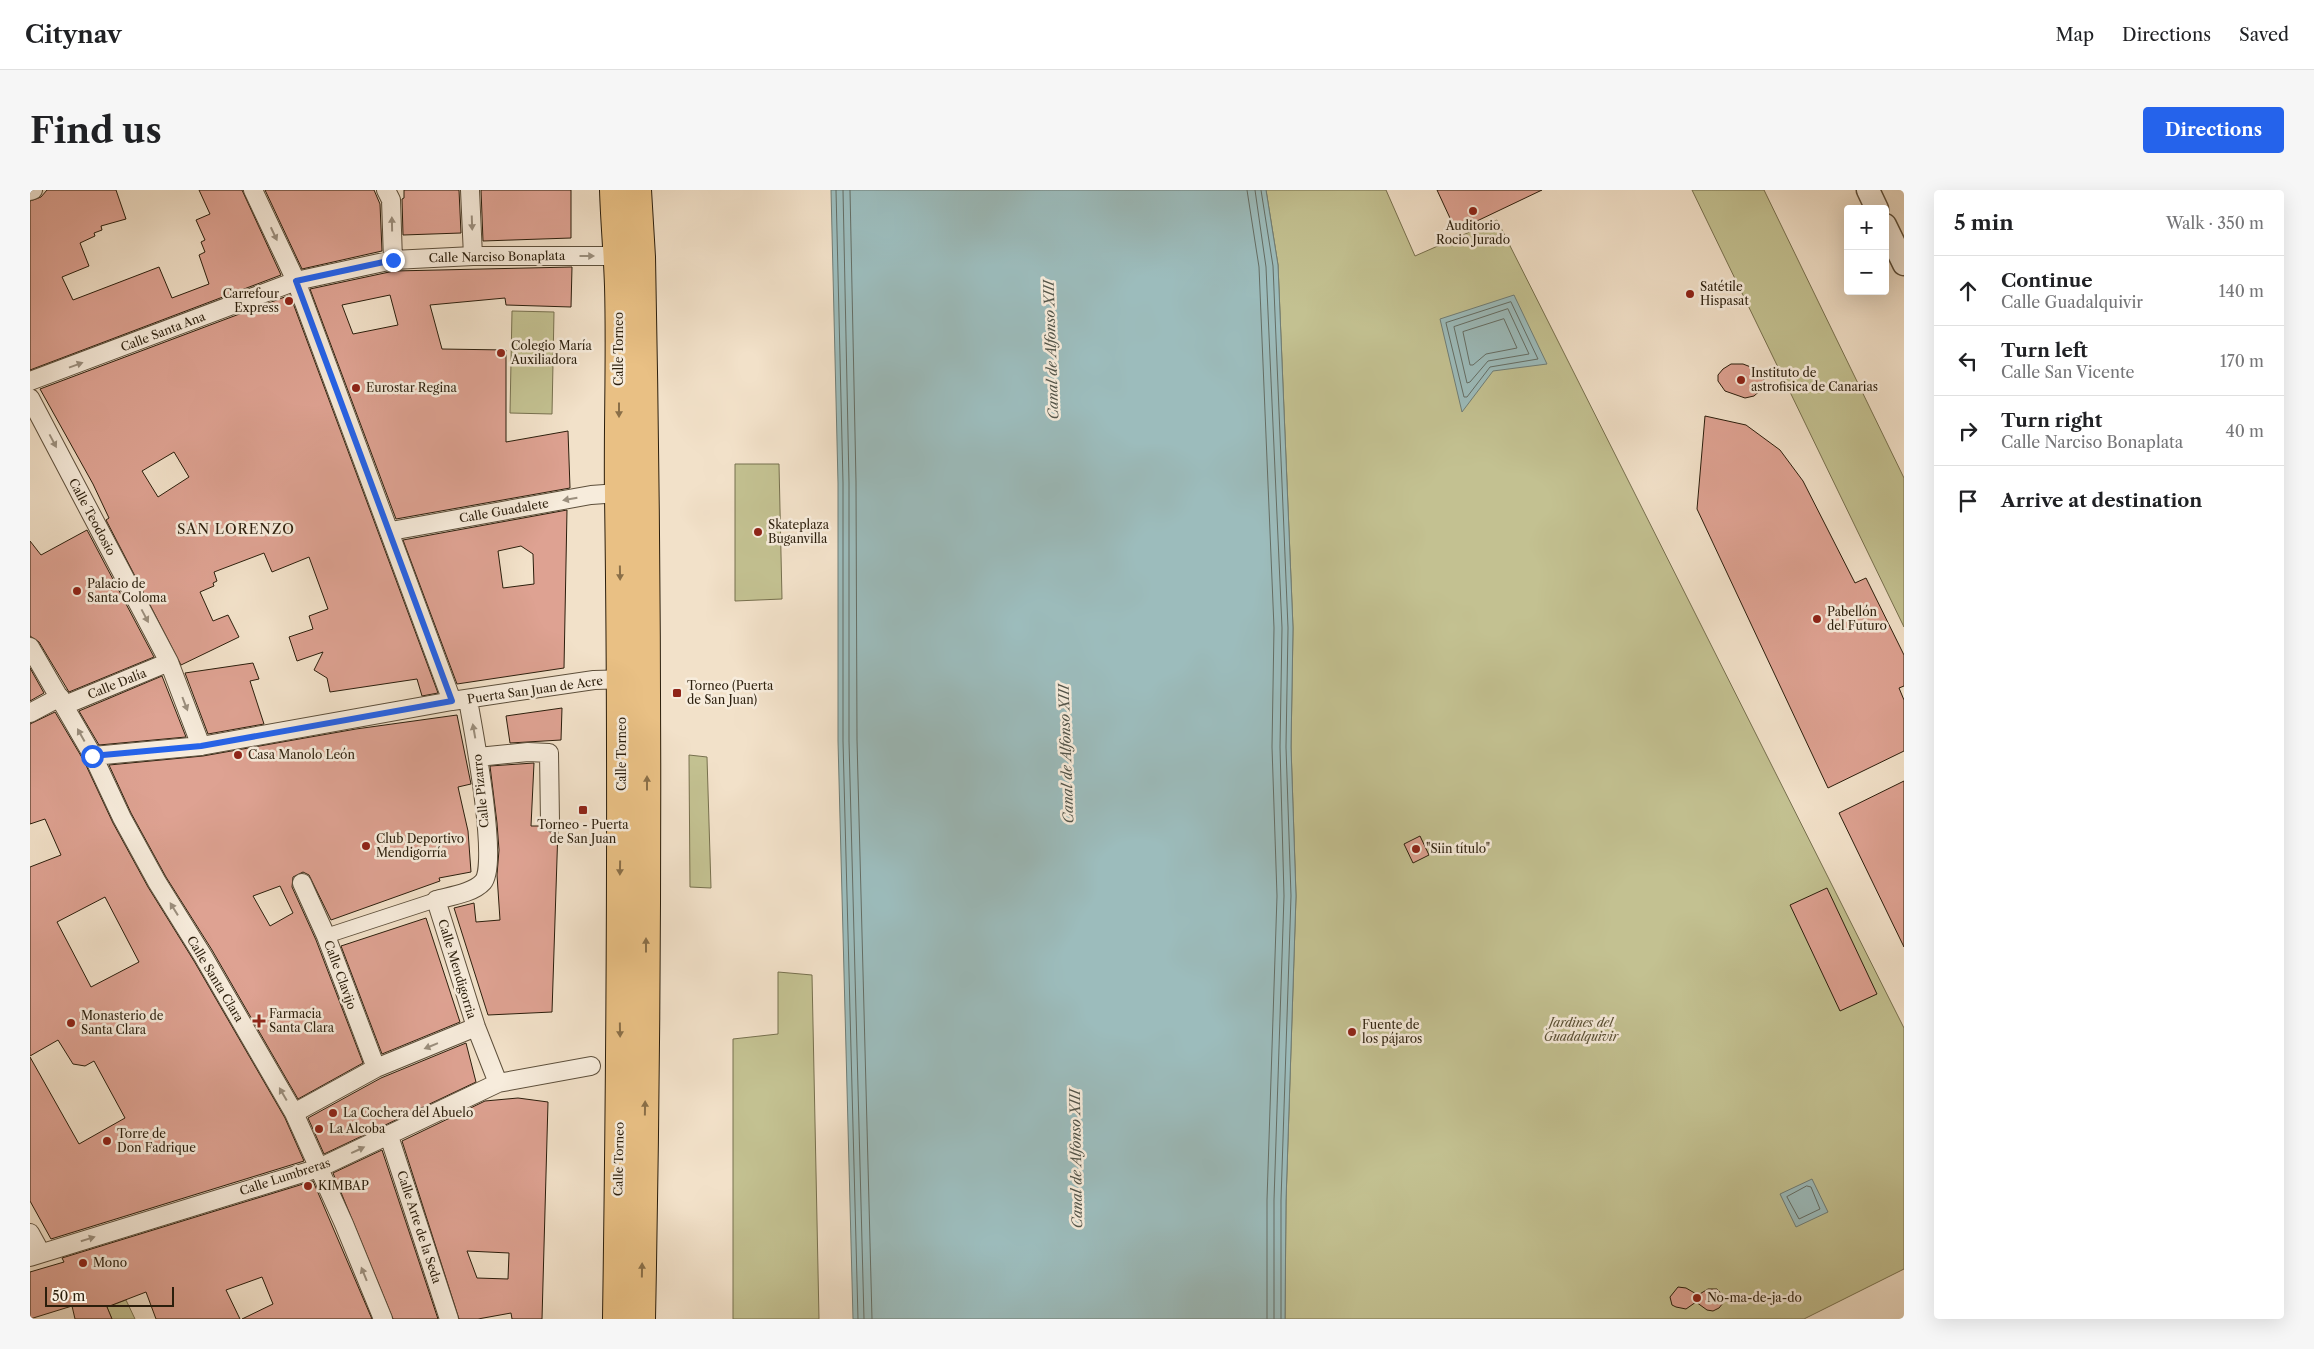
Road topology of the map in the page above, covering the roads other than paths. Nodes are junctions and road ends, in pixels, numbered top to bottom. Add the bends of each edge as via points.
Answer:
1 (253, 190) edge
2 (386, 190) edge
3 (470, 190) edge
4 (614, 190) edge
5 (637, 190) edge
6 (1868, 190) edge
7 (1875, 205) edge
8 (1894, 234) edge
9 (473, 256) junction
10 (629, 256) junction
11 (393, 260) junction
12 (1904, 264) edge
13 (296, 281) junction
14 (30, 381) edge
15 (30, 398) edge
16 (619, 493) junction
17 (390, 531) junction
18 (30, 647) edge
19 (169, 662) junction
20 (634, 679) junction
21 (62, 701) junction
22 (460, 701) junction
23 (30, 713) edge
24 (201, 746) junction
25 (92, 756) junction
26 (478, 758) junction
27 (550, 821) dead end
28 (302, 883) dead end
29 (436, 900) junction
30 (326, 936) junction
31 (476, 1027) junction
32 (591, 1066) dead end
33 (376, 1068) junction
34 (498, 1083) junction
35 (294, 1113) junction
36 (389, 1136) junction
37 (319, 1168) junction
38 (30, 1233) edge
39 (36, 1255) edge
40 (383, 1319) edge
41 (449, 1319) edge
42 (617, 1319) edge
43 (641, 1319) edge

1 -> 13 street, Calle Pizarro
11 -> 2 street via 391,200
3 -> 9 street
4 - 10 main road, Calle Torneo
5 - 10 main road, Calle Torneo
6 - 7 street
8 - 12 street
9 -> 10 street, Calle Narciso Bonaplata
9 - 11 street, Calle Narciso Bonaplata
10 -> 16 main road, Calle Torneo
10 - 20 main road, Calle Torneo
11 - 13 street, Calle Narciso Bonaplata
14 -> 13 street, Calle Santa Ana
13 - 17 street, Calle Pizarro
15 -> 19 street, Calle Teodosio
16 -> 17 street, Calle Guadalete via 590,495
16 -> 20 main road, Calle Torneo
17 - 22 street, Calle Pizarro
18 - 21 street, Calle Santa Clara
19 - 21 street, Calle Dalía
19 -> 24 street, Calle Teodosio
20 - 22 street, Puerta San Juan de Acre via 594,680
20 -> 42 main road, Calle Torneo via 619,981 621,1068
43 -> 20 main road, Calle Torneo via 646,1051
21 - 23 street, Calle Dalía
25 -> 21 street, Calle Santa Clara
22 - 24 street, Puerta San Juan de Acre
26 -> 22 street, Calle Pizarro
24 - 25 street, Puerta San Juan de Acre
35 -> 25 street, Calle Santa Clara via 157,882
26 - 27 street via 548,753
26 - 29 street, Calle Pizarro via 488,870 483,882
28 - 30 street, Calle Clavijo
29 - 30 street
29 - 31 street, Calle Mendigorria
30 - 33 street, Calle Clavijo
31 -> 33 street
31 - 34 street, Calle Mendigorria
32 - 34 street, Calle Lumbreras
33 - 35 street
34 - 36 street, Calle Lumbreras
35 - 37 street, Calle Santa Clara
37 -> 36 street, Calle Lumbreras
36 - 41 street, Calle Arte de la Seda
39 -> 37 street, Calle Lumbreras
40 -> 37 street, Calle Santa Clara
38 - 39 street

